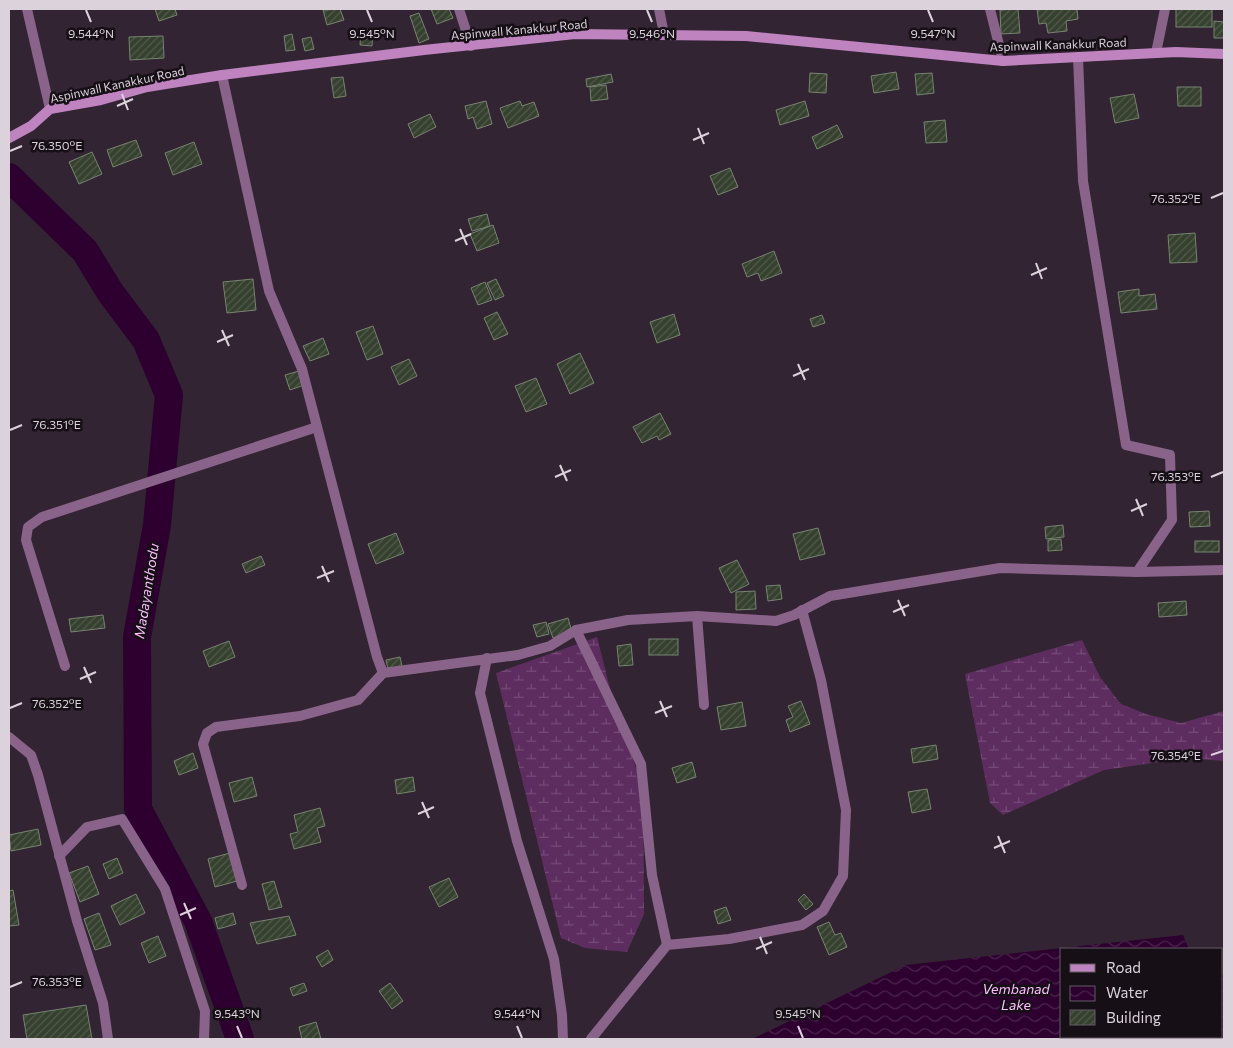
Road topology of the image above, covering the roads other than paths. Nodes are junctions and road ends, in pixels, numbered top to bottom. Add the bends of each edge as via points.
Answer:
1 (27, 9) edge
2 (459, 9) edge
3 (659, 9) edge
4 (990, 9) edge
5 (1165, 9) edge
6 (664, 34) junction
7 (471, 46) junction
8 (1156, 53) junction
9 (1224, 54) edge
10 (1078, 57) junction
11 (1003, 61) junction
12 (222, 75) junction
13 (50, 109) junction
14 (9, 138) edge
15 (317, 427) junction
16 (1224, 570) edge
17 (1137, 572) junction
18 (802, 610) junction
19 (698, 616) junction
20 (576, 630) junction
21 (487, 658) junction
22 (65, 666) dead end
23 (383, 673) junction
24 (704, 705) dead end
25 (9, 737) edge
26 (59, 856) junction
27 (242, 885) dead end
28 (667, 946) junction
29 (108, 1039) edge
30 (204, 1039) edge
31 (563, 1039) edge
32 (591, 1039) edge

1 - 13 street
2 - 7 street
3 - 6 street
4 - 11 street
5 - 8 street
6 - 7 main road, Aspinwall Kanakkur Road via 575,34
6 - 11 main road, Aspinwall Kanakkur Road via 746,36
7 - 12 main road, Aspinwall Kanakkur Road
8 - 9 main road, Aspinwall Kanakkur Road
8 - 10 main road, Aspinwall Kanakkur Road
10 - 11 main road, Aspinwall Kanakkur Road
10 - 17 street via 1083,180 1126,444 1170,455 1172,520
12 - 13 main road, Aspinwall Kanakkur Road via 147,87 101,100
12 - 15 street via 270,291 302,369
13 - 14 main road, Aspinwall Kanakkur Road via 31,126
15 - 22 street via 42,517 28,527 26,540
15 - 23 street via 376,657
16 - 17 street
17 - 18 street via 1000,568 830,596
18 - 19 street via 776,621
18 - 28 street via 821,680 846,810 843,876 823,911 802,925 729,939
19 - 20 street via 628,620
19 - 24 street
20 - 21 street via 550,646
20 - 28 street via 641,764 652,874
21 - 23 street
21 - 31 street via 480,693 517,841 554,960
23 - 27 street via 358,700 300,716 216,727 207,733 203,744
25 - 26 street via 31,755
26 - 29 street via 103,1003
26 - 30 street via 87,827 122,818 165,889 205,1011
28 - 32 street

